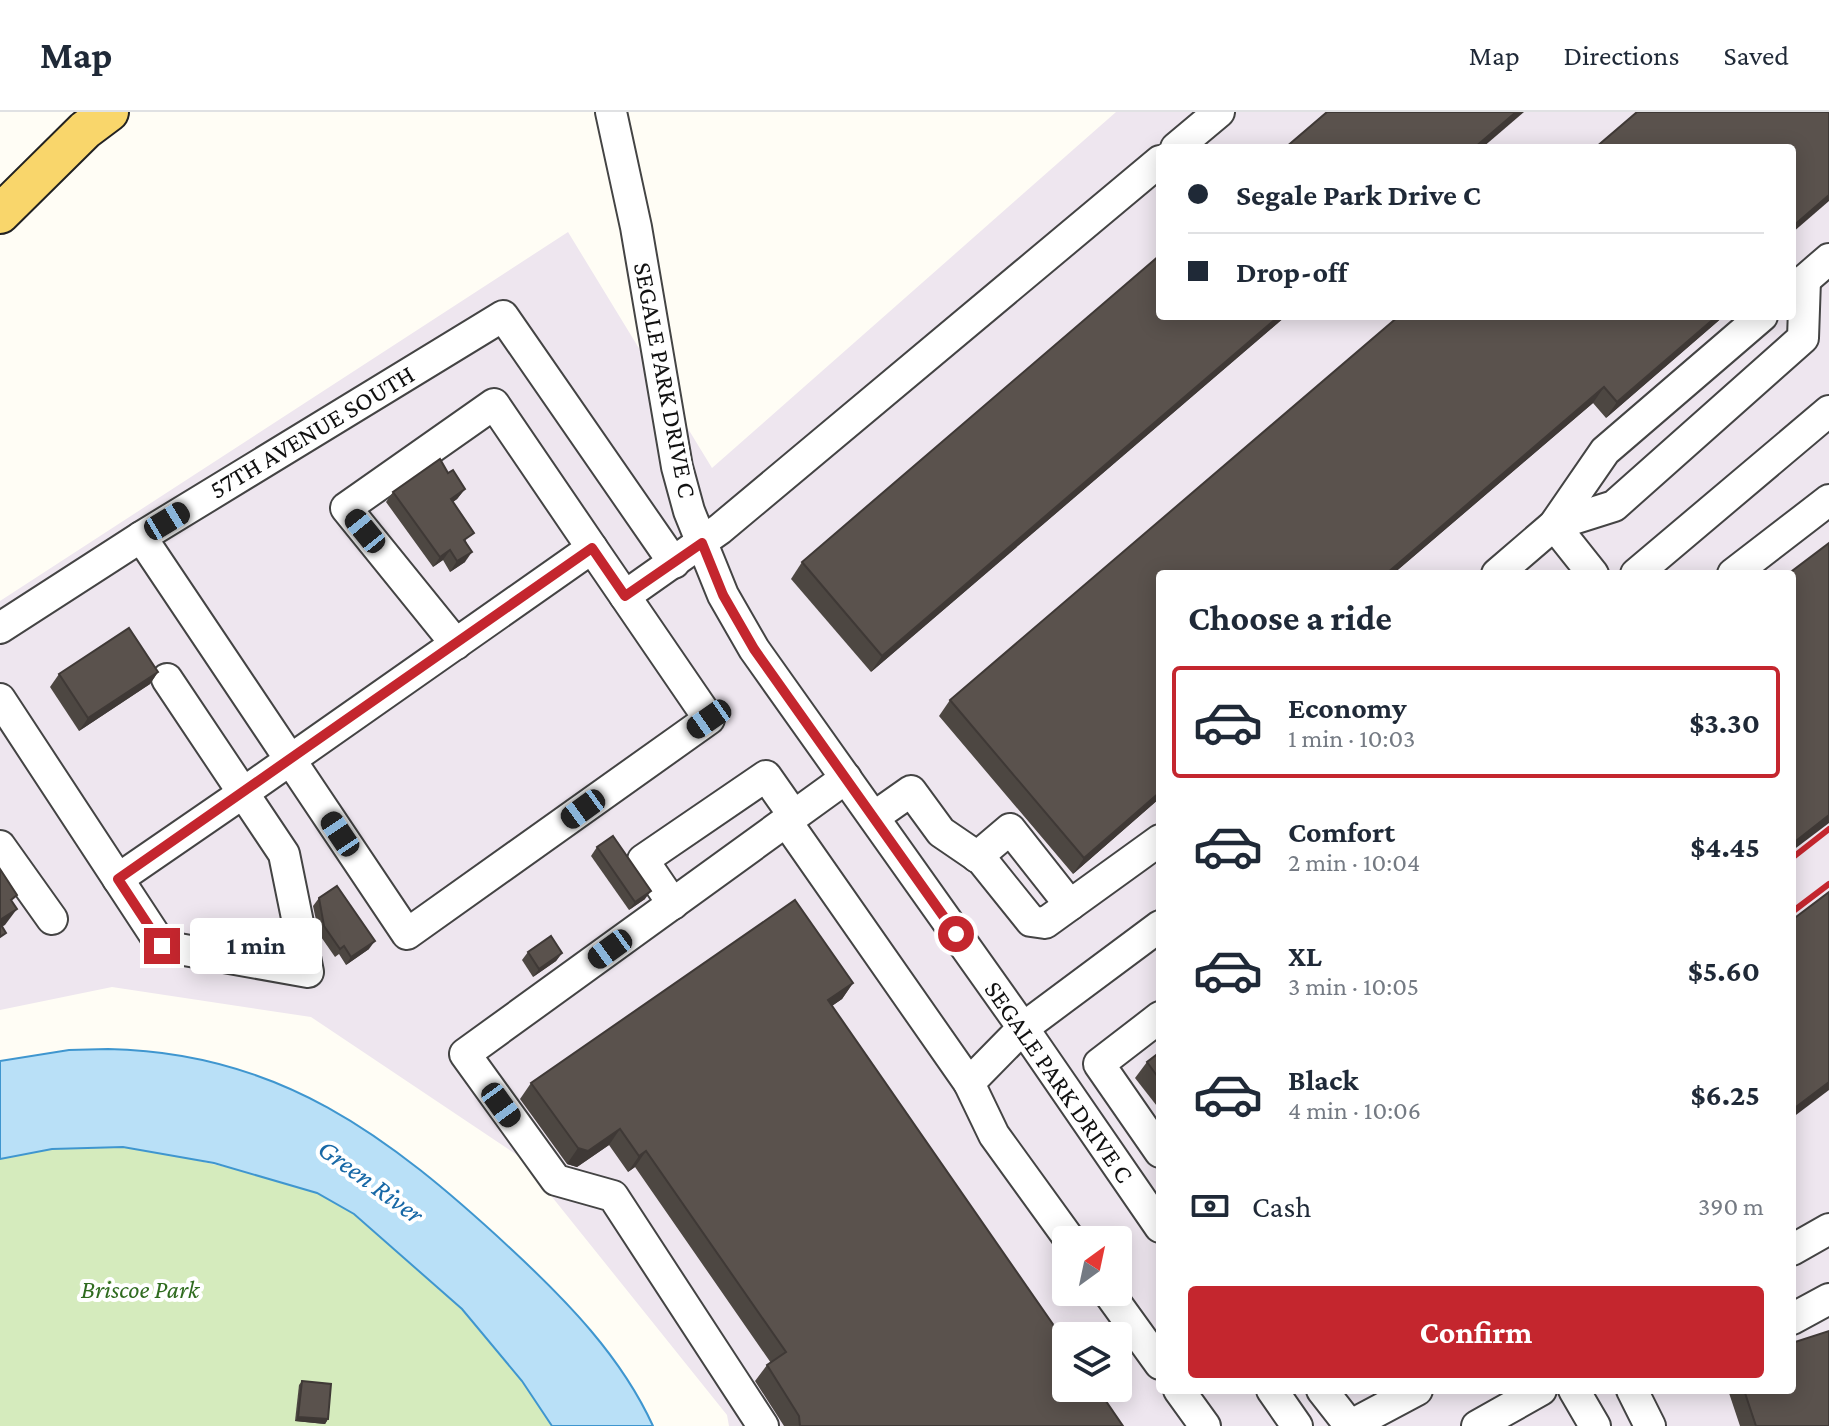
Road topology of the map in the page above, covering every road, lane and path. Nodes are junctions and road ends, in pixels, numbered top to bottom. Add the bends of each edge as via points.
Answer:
1 (109, 112) edge
2 (611, 112) edge
3 (1219, 112) edge
4 (1181, 144) edge
5 (1156, 164) edge
6 (0, 214) edge
7 (1829, 259) edge
8 (1798, 285) edge
9 (1829, 304) edge
10 (503, 316) joint
11 (1757, 320) edge
12 (1828, 413) edge
13 (1829, 500) edge
14 (1554, 525) junction
15 (141, 537) junction
16 (702, 543) junction
17 (592, 548) junction
18 (674, 563) junction
19 (1502, 570) edge
20 (1590, 570) edge
21 (1641, 570) edge
22 (1738, 570) edge
23 (625, 596) junction
24 (0, 628) edge
25 (456, 644) junction
26 (167, 679) dead end
27 (0, 699) edge
28 (290, 760) junction
29 (846, 778) junction
30 (243, 793) junction
31 (874, 817) junction
32 (790, 819) junction
33 (1156, 843) edge
34 (0, 846) edge
35 (977, 857) junction
36 (118, 879) junction
37 (673, 904) junction
38 (1070, 905) junction
39 (52, 919) dead end
40 (1156, 929) edge
41 (1156, 1020) edge
42 (1023, 1028) junction
43 (969, 1083) junction
44 (1156, 1146) edge
45 (1156, 1221) edge
46 (1060, 1226) edge
47 (1827, 1237) edge
48 (1796, 1249) edge
49 (1829, 1299) edge
50 (1118, 1306) edge
51 (1796, 1317) edge
52 (1156, 1358) edge
53 (1182, 1394) edge
54 (1275, 1394) edge
55 (1325, 1394) edge
56 (1409, 1394) edge
57 (1534, 1394) edge
58 (1576, 1394) edge
59 (763, 1426) edge
60 (1205, 1426) edge
61 (1297, 1426) edge
62 (1477, 1426) edge
63 (1595, 1426) edge

1 - 6 main road
2 - 16 street, SEGALE PARK DRIVE C via 677,467
3 - 4 street
5 - 16 street
7 - 8 street
8 - 9 street
8 - 14 street via 1803,338 1614,506
10 - 15 street, 57TH AVENUE SOUTH
10 - 18 street, SEGALE PARK DRIVE C
11 - 14 street via 1605,451
12 - 21 street
13 - 22 street
14 - 19 street
14 - 20 street
15 - 24 street, 57TH AVENUE SOUTH
15 - 28 street
16 - 18 street
16 - 29 street, SEGALE PARK DRIVE C via 723,595 754,649
17 - 23 street
17 - 25 street
17 - 25 street via 494,404 346,508
18 - 23 street
23 - 28 street via 709,719 407,934
25 - 28 street
26 - 30 street
27 - 36 street
28 - 30 street
29 - 31 street, SEGALE PARK DRIVE C
29 - 32 street
30 - 36 street
30 - 36 street via 284,854 308,972 162,946
31 - 35 street via 911,791 941,832
31 - 42 street, SEGALE PARK DRIVE C
32 - 37 street
32 - 37 street via 766,776 643,860
32 - 43 street
33 - 38 street
34 - 39 street
35 - 38 street via 1031,921 1045,923
35 - 38 street via 1010,829
37 - 59 street via 465,1054 556,1180 613,1196
40 - 42 street
41 - 44 street via 1099,1064
42 - 43 street
42 - 45 street, SEGALE PARK DRIVE C
43 - 46 street via 994,1135
47 - 48 street
49 - 51 street
50 - 52 street
53 - 60 street
54 - 61 street
55 - 56 street via 1347,1422 1355,1423
57 - 62 street
58 - 63 street

